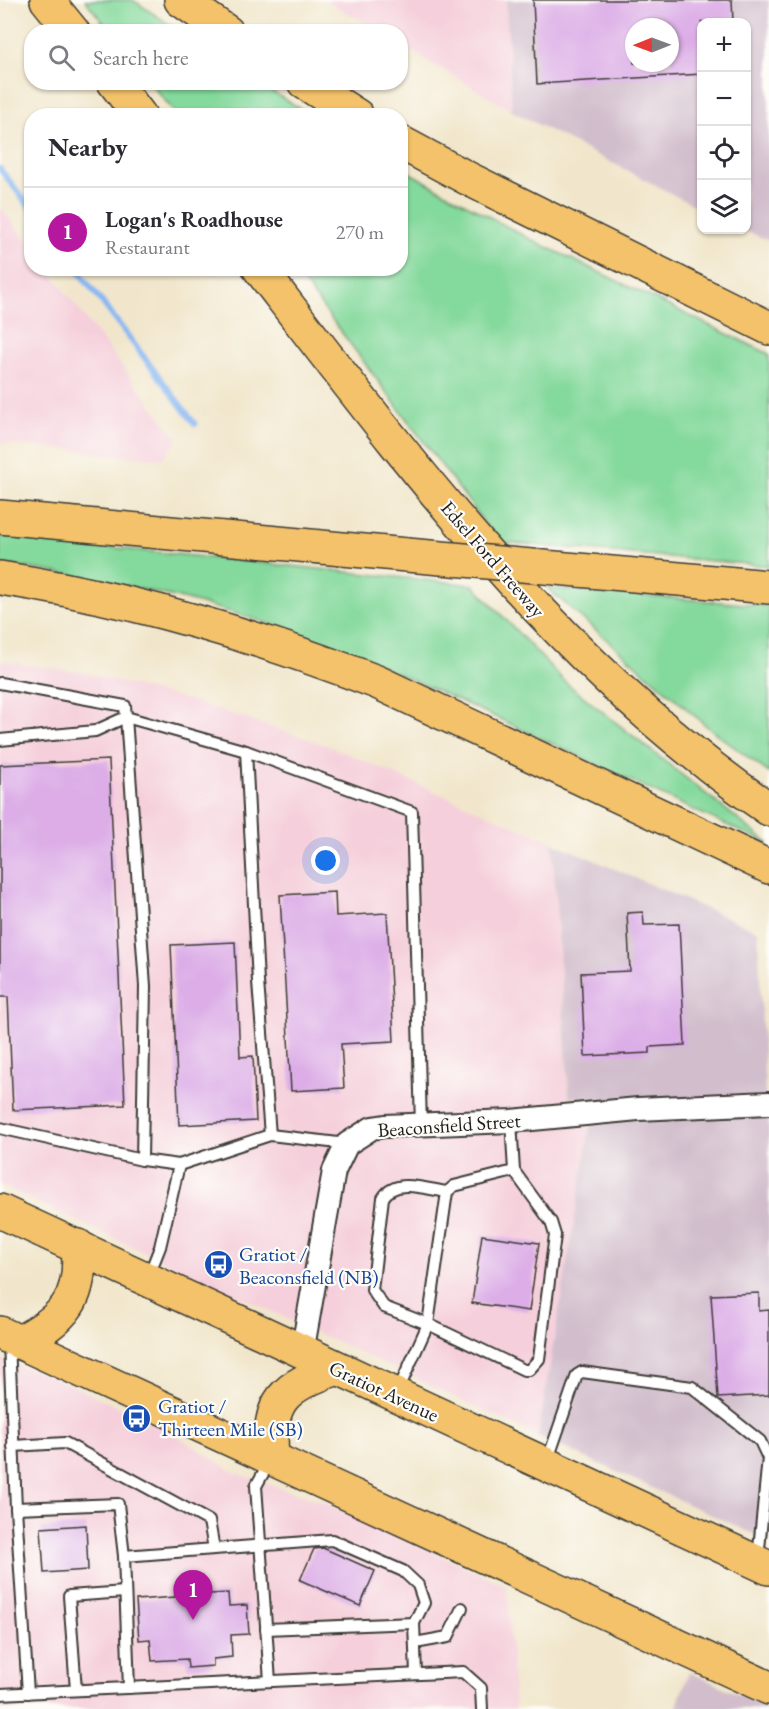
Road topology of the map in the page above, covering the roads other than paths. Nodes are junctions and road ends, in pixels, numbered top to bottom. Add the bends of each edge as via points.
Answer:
1 (47, 0) edge
2 (181, 0) edge
3 (66, 24) edge
4 (216, 24) edge
5 (120, 90) edge
6 (316, 90) edge
7 (134, 108) edge
8 (345, 108) edge
9 (408, 146) edge
10 (265, 276) edge
11 (769, 328) edge
12 (0, 517) edge
13 (0, 578) edge
14 (769, 587) edge
15 (0, 683) edge
16 (126, 717) junction
17 (0, 740) edge
18 (246, 752) junction
19 (769, 809) edge
20 (769, 867) edge
21 (769, 1103) edge
22 (511, 1121) junction
23 (421, 1125) junction
24 (0, 1128) edge
25 (270, 1135) junction
26 (347, 1144) junction
27 (142, 1160) junction
28 (179, 1165) junction
29 (514, 1171) junction
30 (447, 1192) junction
31 (0, 1211) edge
32 (78, 1246) junction
33 (147, 1279) junction
34 (428, 1324) junction
35 (10, 1338) edge
36 (302, 1353) junction
37 (335, 1369) junction
38 (395, 1396) junction
39 (13, 1446) junction
40 (272, 1457) junction
41 (545, 1465) junction
42 (16, 1508) junction
43 (260, 1546) junction
44 (214, 1549) junction
45 (124, 1556) junction
46 (763, 1566) edge
47 (125, 1592) junction
48 (462, 1608) dead end
49 (414, 1623) junction
50 (266, 1629) junction
51 (415, 1643) junction
52 (769, 1660) edge
53 (738, 1673) junction
54 (416, 1674) junction
55 (270, 1681) junction
56 (129, 1688) junction
57 (769, 1688) edge
58 (76, 1690) junction
59 (28, 1693) junction
60 (0, 1694) edge
61 (483, 1709) edge

1 - 3 main road
2 - 4 main road
5 - 7 main road
6 - 8 main road
9 - 11 main road
10 - 19 main road, Edsel Ford Freeway via 419,475 558,633 652,719
12 - 14 main road, bridge
13 - 20 main road via 183,615 329,664 426,705
15 - 16 lane via 125,706
16 - 17 lane via 95,731
16 - 18 lane
16 - 27 lane via 145,986
18 - 23 lane via 412,812
18 - 25 lane
21 - 22 street, Beaconsfield Street via 638,1109
22 - 23 street, Beaconsfield Street
22 - 29 lane
23 - 26 street, Beaconsfield Street via 372,1128
24 - 27 lane
25 - 26 lane
25 - 28 lane
26 - 36 street via 330,1188
27 - 28 lane
28 - 33 lane via 160,1247
29 - 30 lane via 454,1186
29 - 34 lane via 551,1222 555,1235 537,1363 524,1370
30 - 34 lane
30 - 34 lane via 396,1185 383,1197 372,1290 384,1307
31 - 32 main road, Gratiot Avenue
32 - 33 main road, Gratiot Avenue
32 - 35 main road via 81,1269 72,1301 59,1317
33 - 36 main road, Gratiot Avenue
34 - 38 lane
35 - 39 lane
35 - 40 main road
36 - 37 main road, Gratiot Avenue
37 - 38 main road, Gratiot Avenue
37 - 40 main road via 310,1377 283,1396 271,1422
38 - 41 main road, Gratiot Avenue
39 - 42 lane
39 - 44 lane via 65,1443 209,1521
40 - 43 lane via 256,1486
40 - 53 main road
41 - 46 main road, Gratiot Avenue
41 - 46 lane via 582,1372 692,1387 760,1441 768,1458
42 - 45 lane via 118,1504
42 - 59 lane
43 - 44 lane
43 - 49 lane via 332,1540 403,1572 418,1585 424,1603
43 - 50 lane
44 - 45 lane
45 - 47 lane
47 - 56 lane
47 - 58 lane via 69,1596
48 - 51 lane via 448,1637
49 - 50 lane
49 - 51 lane
50 - 55 lane
51 - 54 lane
52 - 53 main road
53 - 57 main road
54 - 55 lane
54 - 61 lane via 463,1672 481,1688
55 - 56 lane
56 - 58 lane
58 - 59 lane
59 - 60 lane

